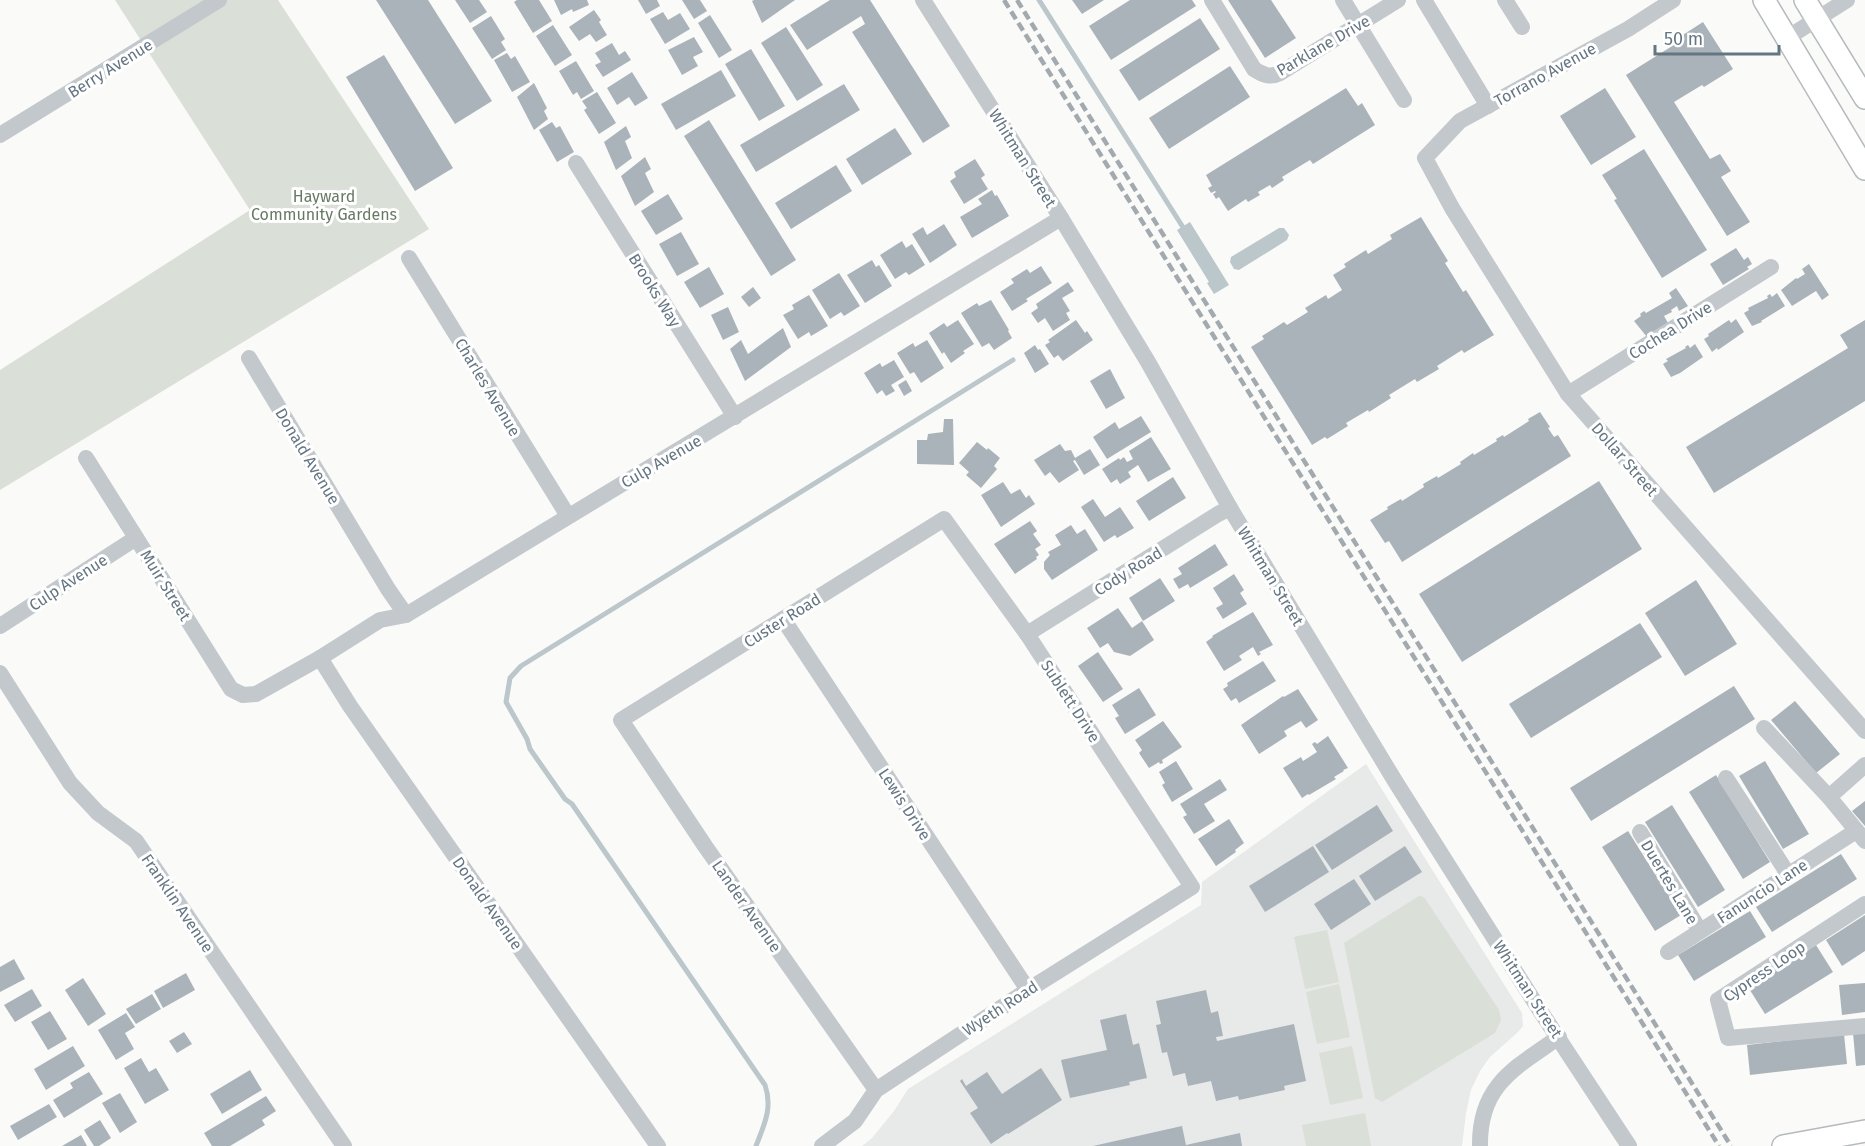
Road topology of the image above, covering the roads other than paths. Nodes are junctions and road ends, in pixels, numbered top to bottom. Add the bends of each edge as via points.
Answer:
1 (219, 0) edge
2 (923, 0) edge
3 (1212, 0) edge
4 (1343, 0) edge
5 (1398, 0) edge
6 (1424, 0) edge
7 (1505, 0) edge
8 (1673, 0) edge
9 (1764, 0) edge
10 (1805, 0) edge
11 (1848, 0) edge
12 (1817, 18) junction
13 (1359, 25) junction
14 (1522, 27) dead end
15 (1787, 38) junction
16 (1865, 98) edge
17 (1404, 100) dead end
18 (1488, 106) junction
19 (0, 135) edge
20 (1425, 158) joint
21 (576, 163) dead end
22 (1865, 169) edge
23 (1061, 218) junction
24 (410, 258) dead end
25 (1772, 267) dead end
26 (249, 358) dead end
27 (1568, 394) junction
28 (735, 417) junction
29 (87, 458) dead end
30 (1230, 508) junction
31 (568, 516) junction
32 (944, 519) joint
33 (136, 538) junction
34 (406, 615) junction
35 (783, 619) junction
36 (0, 626) edge
37 (1027, 634) junction
38 (320, 658) junction
39 (0, 673) edge
40 (256, 694) joint
41 (621, 720) joint
42 (1764, 728) dead end
43 (1865, 731) edge
44 (1865, 765) edge
45 (1726, 778) dead end
46 (1829, 797) junction
47 (1640, 832) dead end
48 (1861, 836) edge
49 (1788, 874) junction
50 (1192, 887) joint
51 (1865, 904) edge
52 (1700, 931) junction
53 (1668, 952) dead end
54 (1028, 990) junction
55 (1865, 1026) edge
56 (1559, 1037) junction
57 (876, 1090) junction
58 (1865, 1131) edge
59 (1627, 1143) edge
60 (344, 1146) edge
61 (658, 1146) edge
62 (822, 1146) edge
63 (1479, 1146) edge
64 (1784, 1146) edge

1 - 19 street, Berry Avenue
2 - 23 street, Whitman Street
3 - 13 street, Parklane Drive via 1254,69 1268,76 1280,73
4 - 13 street
5 - 13 street, Parklane Drive
6 - 18 street
7 - 14 street
8 - 18 street, Torrano Avenue
9 - 15 main road
10 - 12 main road
11 - 12 street
12 - 15 street
12 - 16 main road
13 - 17 street
15 - 22 main road
18 - 20 street, Torrano Avenue via 1460,121
20 - 27 street, Dollar Street
21 - 28 street, Brooks Way
23 - 28 street, Culp Avenue
23 - 30 street, Whitman Street
24 - 31 street, Charles Avenue
25 - 27 street, Cochea Drive
26 - 34 street, Donald Avenue
27 - 43 street, Dollar Street
28 - 31 street, Culp Avenue
29 - 33 street, Muir Street
30 - 37 street, Cody Road
30 - 56 street, Whitman Street via 1395,781
31 - 34 street, Culp Avenue
32 - 35 street, Custer Road
32 - 37 street, Sublett Drive
33 - 36 street, Culp Avenue
33 - 40 street, Muir Street via 231,689 243,695
34 - 38 street, Culp Avenue via 380,620
35 - 41 street, Custer Road
35 - 54 street, Lewis Drive
37 - 50 street, Sublett Drive
38 - 40 street, Culp Avenue
38 - 61 street, Donald Avenue
39 - 60 street, Franklin Avenue via 70,783 98,813 136,841
41 - 57 street, Lander Avenue
42 - 46 street
44 - 46 street
45 - 49 street
46 - 48 street
47 - 52 street, Duertes Lane
48 - 49 street, Fanuncio Lane
49 - 52 street, Fanuncio Lane
50 - 54 street, Wyeth Road
51 - 55 street, Cypress Loop via 1718,1000 1728,1038
52 - 53 street, Fanuncio Lane
54 - 57 street, Wyeth Road
56 - 59 street, Whitman Street
56 - 63 street via 1510,1071 1492,1093 1480,1128
57 - 62 street, Wyeth Road via 855,1121
58 - 64 main road

